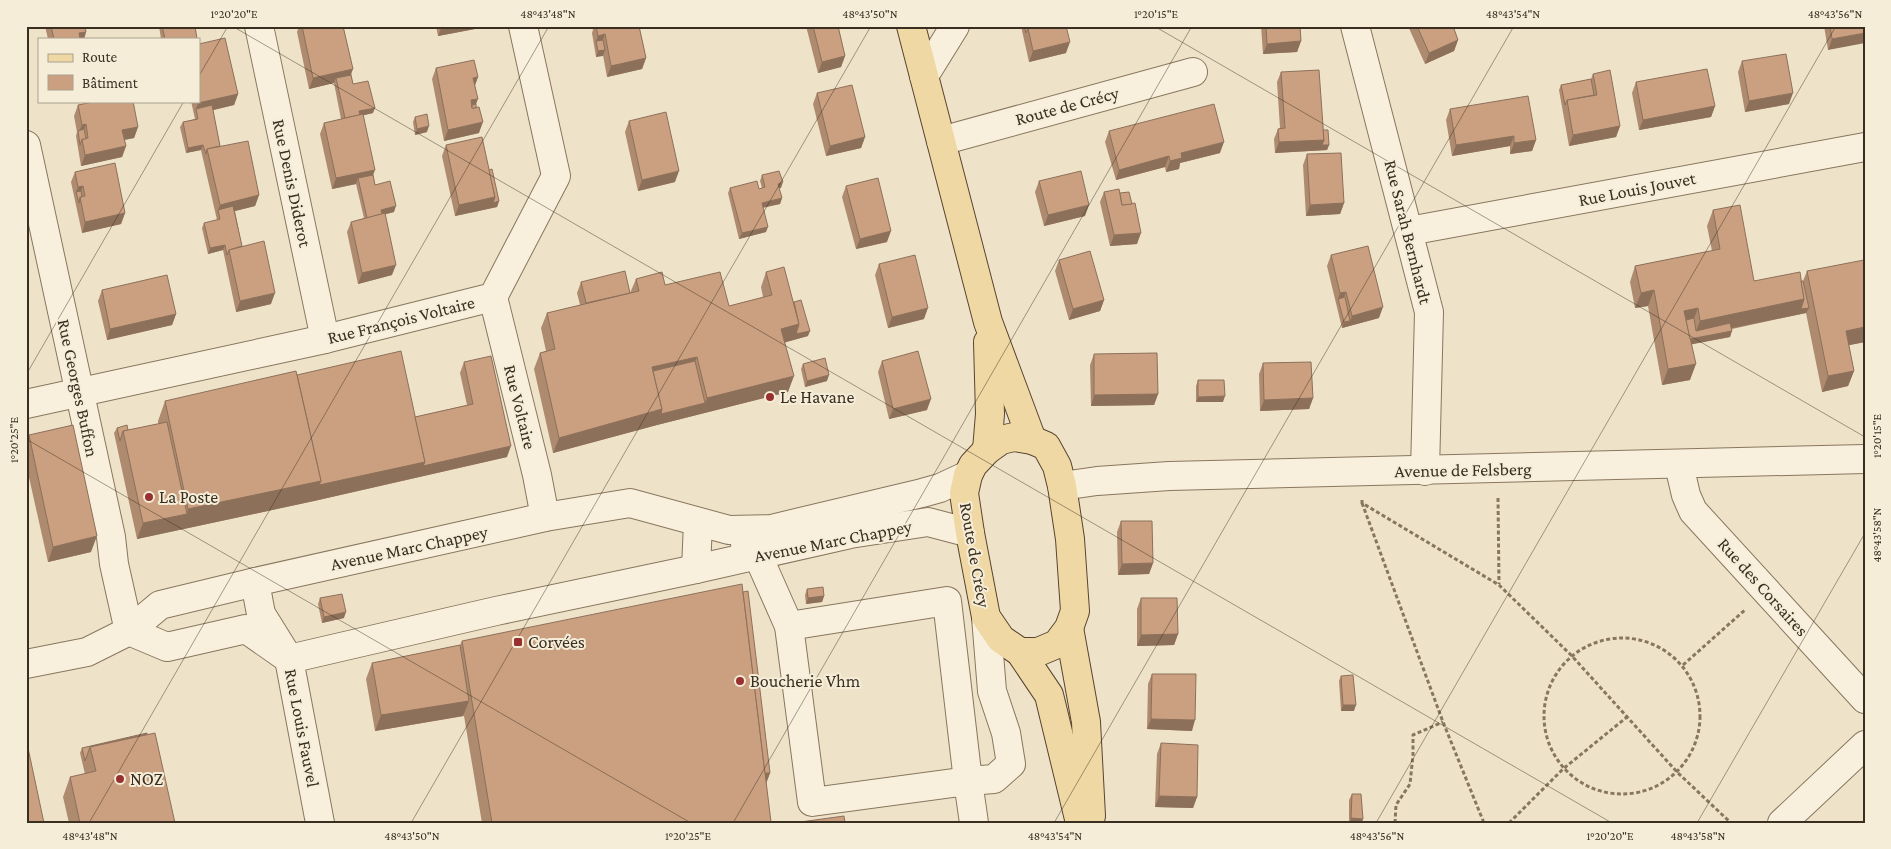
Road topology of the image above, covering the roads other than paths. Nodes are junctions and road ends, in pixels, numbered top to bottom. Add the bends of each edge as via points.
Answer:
1 (259, 26) edge
2 (523, 26) edge
3 (911, 26) edge
4 (955, 26) edge
5 (1355, 26) edge
6 (1193, 72) dead end
7 (924, 76) junction
8 (941, 141) junction
9 (26, 146) edge
10 (1865, 146) edge
11 (1409, 231) junction
12 (493, 297) junction
13 (988, 322) junction
14 (325, 339) junction
15 (78, 393) junction
16 (26, 404) edge
17 (1032, 440) junction
18 (987, 450) junction
19 (1865, 460) edge
20 (1680, 465) junction
21 (1425, 471) junction
22 (968, 475) junction
23 (1062, 486) junction
24 (545, 518) junction
25 (698, 523) junction
26 (729, 530) junction
27 (970, 534) junction
28 (758, 556) junction
29 (696, 569) junction
30 (255, 582) junction
31 (986, 617) junction
32 (789, 626) junction
33 (1069, 628) junction
34 (129, 631) junction
35 (1020, 652) junction
36 (289, 659) junction
37 (26, 664) edge
38 (1865, 699) edge
39 (1865, 745) edge
40 (968, 781) junction
41 (320, 823) edge
42 (974, 823) edge
43 (1080, 823) edge
44 (1091, 823) edge
45 (1782, 823) edge

1 - 14 street, Rue Denis Diderot
2 - 12 street, Rue François Voltaire via 556,176
3 - 7 main road
4 - 7 street
5 - 11 street, Rue Sarah Bernhardt
6 - 8 street, Route de Crécy
7 - 8 main road
8 - 13 main road
9 - 15 street, Rue Georges Buffon
10 - 11 street, Rue Louis Jouvet
11 - 21 street, Rue Sarah Bernhardt via 1429,312
12 - 14 street, Rue François Voltaire
12 - 24 street, Rue Voltaire
13 - 17 main road
13 - 18 main road via 990,414
14 - 15 street, Rue François Voltaire
15 - 16 street, Rue François Voltaire
15 - 34 street, Rue Georges Buffon
17 - 18 main road, Route de Crécy via 1014,437 1002,440
17 - 23 main road via 1046,446 1057,466
18 - 22 main road, Route de Crécy
19 - 20 street, Avenue de Felsberg
20 - 21 street, Avenue de Felsberg
20 - 38 street, Rue des Corsaires via 1693,511
21 - 23 street, Avenue de Felsberg via 1169,476
22 - 26 street, Avenue Marc Chappey via 940,488 772,529
22 - 27 main road, Route de Crécy via 964,492
23 - 33 main road via 1076,611
24 - 25 street, Avenue Marc Chappey via 630,503
24 - 30 street, Avenue Marc Chappey
25 - 26 street, Avenue Marc Chappey
25 - 29 street
26 - 28 street
27 - 28 street, Avenue Marc Chappey via 928,522 850,534
27 - 31 main road, Route de Crécy
28 - 29 street, Avenue Marc Chappey
28 - 32 street
29 - 36 street, Avenue Marc Chappey
30 - 34 street, Avenue Marc Chappey via 160,605
30 - 36 street, Rue Louis Fauvel via 262,614
31 - 35 main road, Route de Crécy via 1001,639
31 - 40 street via 992,691 1006,733 1011,764 994,779
32 - 40 street via 812,802
32 - 40 street via 947,600
33 - 35 main road via 1057,644 1038,652
33 - 44 main road via 1086,722
34 - 36 street via 167,647 246,629
34 - 37 street, Avenue Marc Chappey via 87,652
35 - 43 main road, Route de Crécy via 1049,695
36 - 41 street, Rue Louis Fauvel
39 - 45 street
40 - 42 street

